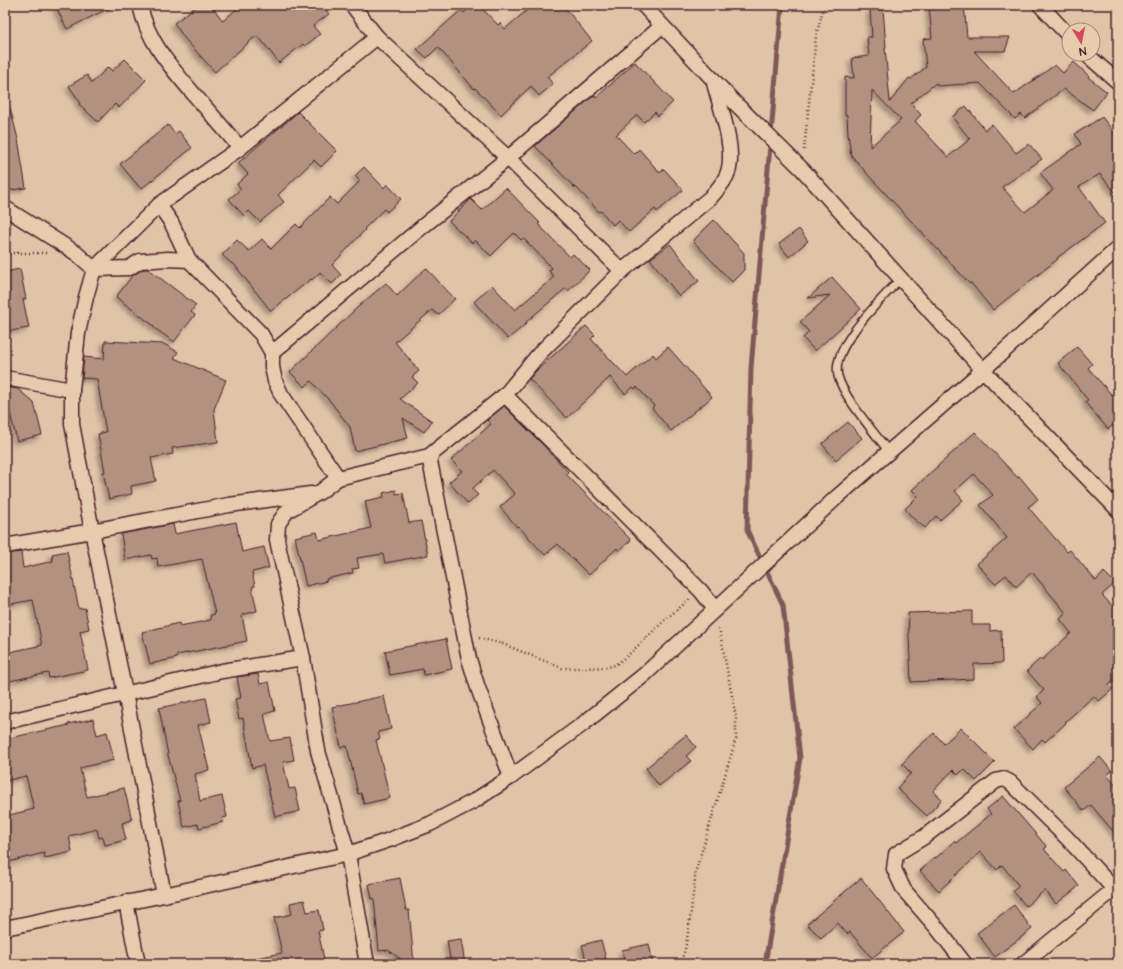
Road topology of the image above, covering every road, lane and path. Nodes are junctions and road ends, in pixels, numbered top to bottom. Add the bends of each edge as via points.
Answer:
1 (140, 5) edge
2 (352, 5) edge
3 (643, 5) edge
4 (826, 5) edge
5 (1040, 5) edge
6 (662, 26) junction
7 (1061, 27) edge
8 (377, 37) junction
9 (1095, 62) edge
10 (713, 79) junction
11 (1118, 82) edge
12 (240, 148) junction
13 (508, 158) junction
14 (802, 169) junction
15 (158, 206) junction
16 (5, 208) edge
17 (1118, 248) edge
18 (76, 253) junction
19 (5, 254) edge
20 (189, 260) junction
21 (94, 269) junction
22 (622, 272) junction
23 (900, 279) junction
24 (272, 353) junction
25 (983, 370) junction
26 (5, 378) edge
27 (72, 390) junction
28 (505, 395) junction
29 (889, 452) junction
30 (429, 456) junction
31 (338, 478) junction
32 (320, 492) junction
33 (1118, 510) edge
34 (92, 531) junction
35 (5, 546) edge
36 (701, 591) junction
37 (715, 609) junction
38 (464, 633) junction
39 (303, 658) junction
40 (125, 693) junction
41 (5, 722) edge
42 (511, 777) junction
43 (348, 854) junction
44 (1116, 888) edge
45 (164, 895) junction
46 (126, 902) junction
47 (5, 928) edge
48 (138, 964) edge
49 (367, 964) edge
50 (680, 964) edge
51 (965, 964) edge
52 (1023, 964) edge

1 - 12 street via 152,36 165,59
2 - 8 street
3 - 6 street
4 - 14 path via 816,36
5 - 7 street
6 - 10 street
6 - 13 street
8 - 12 street
8 - 13 street
9 - 11 street
10 - 14 street
10 - 22 street via 730,148 731,161 728,173 711,197
12 - 15 street
13 - 22 street
13 - 24 street
14 - 23 street
15 - 20 street via 171,222
15 - 21 street
16 - 18 street
17 - 25 street
18 - 19 path
18 - 21 street
20 - 21 street via 140,260 129,268
20 - 24 street via 261,334
21 - 27 street via 78,333
22 - 28 street via 539,354
23 - 25 street
23 - 29 lane via 861,322 839,355 836,365 843,388
24 - 31 street via 275,381 281,394
25 - 29 street
25 - 33 street
26 - 27 street
27 - 34 street via 72,424
28 - 30 street
28 - 36 street
29 - 37 street
30 - 31 street
30 - 38 street
31 - 32 street
32 - 34 street via 229,505
32 - 39 street via 286,511 278,524 277,540
34 - 35 street
34 - 40 street
36 - 37 street
36 - 38 path via 614,666 605,668 562,668 503,644
37 - 42 street via 644,675
37 - 50 path via 736,717 736,739 696,870 689,927
38 - 42 street via 478,688
39 - 40 street via 222,671
39 - 43 street via 318,751
40 - 41 street
40 - 45 street
42 - 43 street via 474,801 430,824
43 - 45 street
43 - 49 street
44 - 51 street via 1010,782 1004,779 996,781 924,837 896,854 894,864 895,873 904,890
44 - 52 street
45 - 46 street
46 - 47 street
46 - 48 street

